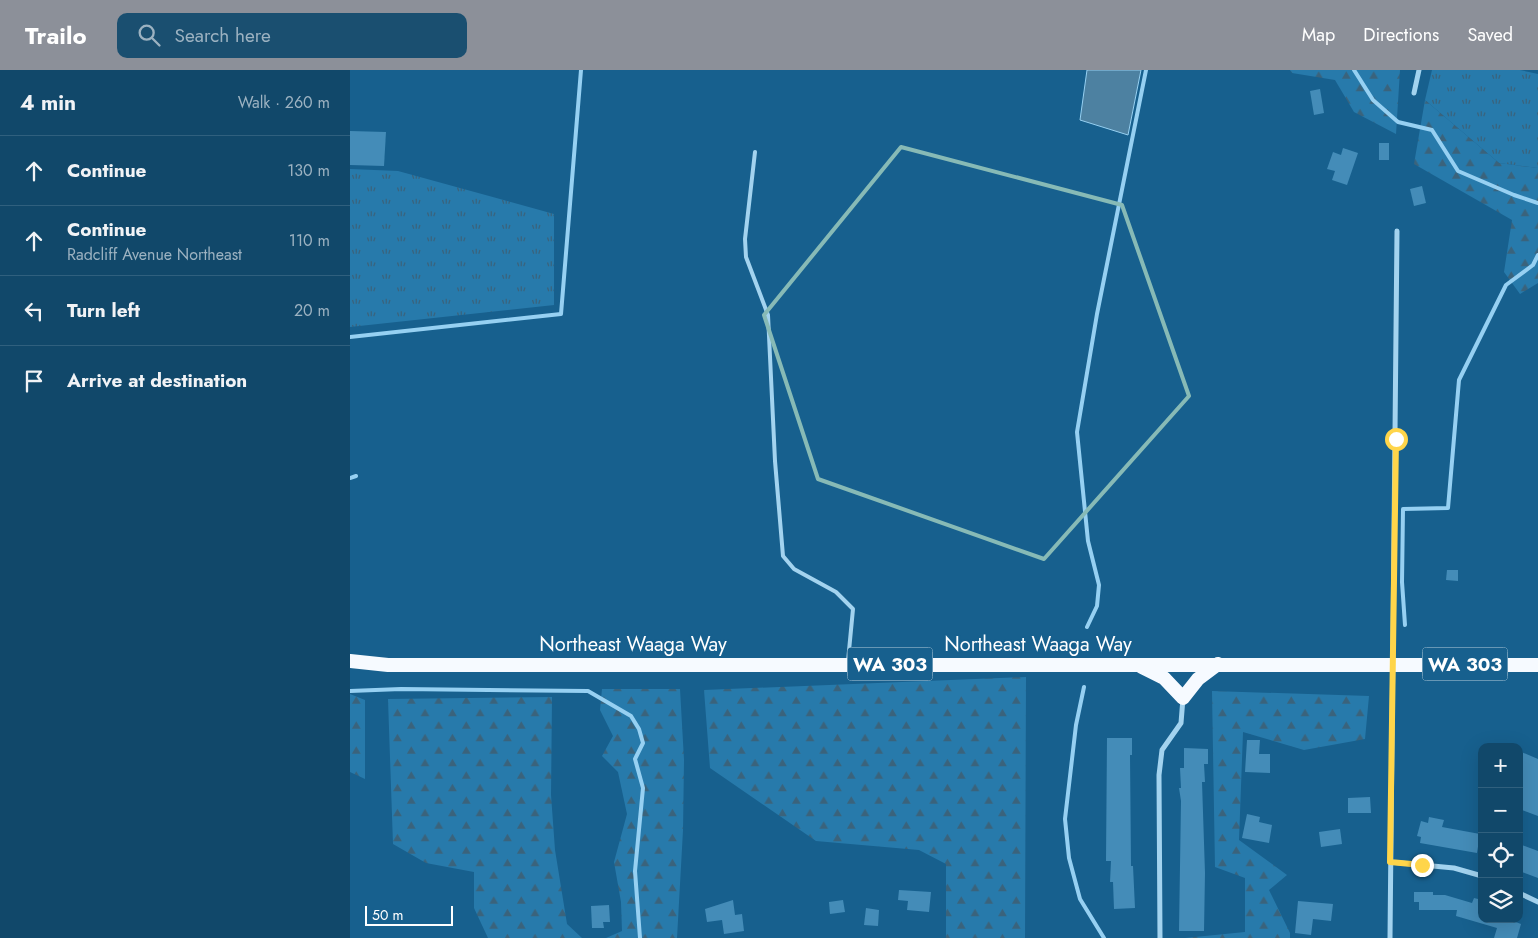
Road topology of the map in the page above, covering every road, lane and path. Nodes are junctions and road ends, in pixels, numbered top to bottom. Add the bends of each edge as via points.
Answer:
1 (1419, 70) edge
2 (1414, 93) dead end
3 (755, 152) dead end
4 (1397, 230) dead end
5 (350, 661) edge
6 (848, 664) junction
7 (1134, 664) junction
8 (1218, 664) junction
9 (1391, 664) junction
10 (1538, 664) edge
11 (388, 665) junction
12 (350, 670) edge
13 (1183, 698) junction
14 (1390, 862) junction
15 (1478, 875) edge
16 (1523, 895) edge
17 (1538, 902) edge
18 (1160, 938) edge
19 (1390, 938) edge

1 - 2 street
3 - 6 lane via 745,239 746,257 768,314 783,556 794,569 836,592 853,610
4 - 9 street
5 - 11 highway, WA 303
6 - 7 highway, Northeast Waaga Way / WA 303
6 - 11 highway, Northeast Waaga Way / WA 303
7 - 8 highway, Northeast Waaga Way / WA 303
7 - 13 highway via 1164,678
8 - 9 highway, Northeast Waaga Way / WA 303
8 - 13 highway via 1198,679
9 - 10 highway, Northeast Waaga Way / WA 303
9 - 14 street
11 - 12 highway, WA 303
13 - 18 street via 1181,723 1162,750 1159,775
14 - 15 street via 1454,868
14 - 19 street
16 - 17 street

